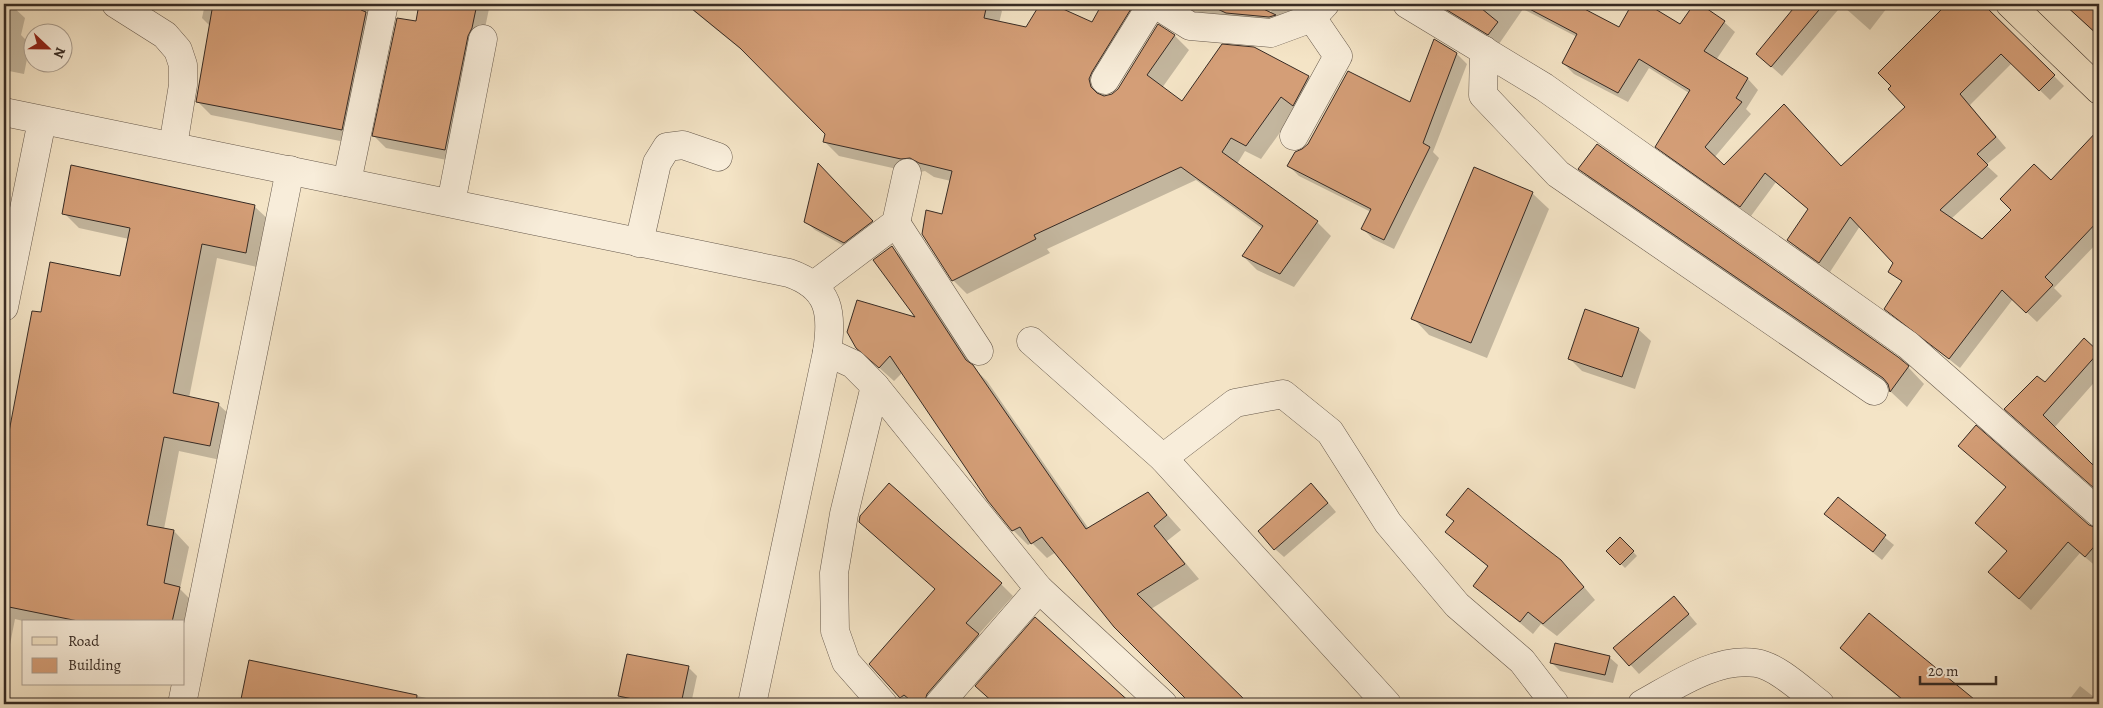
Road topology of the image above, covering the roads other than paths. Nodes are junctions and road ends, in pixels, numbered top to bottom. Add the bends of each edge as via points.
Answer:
1 (116, 4) edge
2 (384, 4) edge
3 (1154, 4) edge
4 (1407, 4) edge
5 (2010, 4) edge
6 (1318, 11) edge
7 (483, 39) dead end
8 (1484, 50) junction
9 (1105, 80) dead end
10 (2099, 90) edge
11 (4, 112) edge
12 (42, 121) junction
13 (1294, 136) dead end
14 (173, 146) junction
15 (718, 157) dead end
16 (290, 170) junction
17 (907, 173) dead end
18 (347, 182) junction
19 (451, 204) junction
20 (896, 223) junction
21 (639, 243) junction
22 (814, 286) junction
23 (4, 307) edge
24 (1031, 341) dead end
25 (979, 351) dead end
26 (827, 352) junction
27 (875, 386) junction
28 (1874, 391) dead end
29 (1163, 458) junction
30 (2098, 513) edge
31 (1039, 589) junction
32 (182, 704) edge
33 (752, 704) edge
34 (883, 704) edge
35 (939, 704) edge
36 (1163, 704) edge
37 (1388, 704) edge
38 (1555, 704) edge
39 (1642, 704) edge
40 (1820, 704) edge

1 - 14 street via 165,35 178,50 183,65 183,85
2 - 18 street
3 - 6 street via 1190,26 1271,33
3 - 9 street
4 - 8 street
5 - 10 main road
6 - 13 street via 1338,56
7 - 19 street
8 - 28 street via 1483,95 1558,174
8 - 30 street via 1544,87 1908,345
11 - 12 street
12 - 14 street
12 - 23 street
14 - 16 street
15 - 21 street via 683,145 667,147 657,163
16 - 18 street
16 - 32 street
17 - 20 street
18 - 19 street
19 - 21 street
20 - 22 street
20 - 25 street
21 - 22 street via 789,273
22 - 26 street via 830,312
24 - 29 street
26 - 27 street via 853,364
26 - 33 street
27 - 31 street
27 - 34 street via 844,514 834,573 835,631 846,662
29 - 37 street
29 - 38 street via 1236,403 1284,394 1330,432 1388,522 1457,605 1522,661
31 - 35 street
31 - 36 street
39 - 40 street via 1694,676 1726,664 1757,663 1781,674

